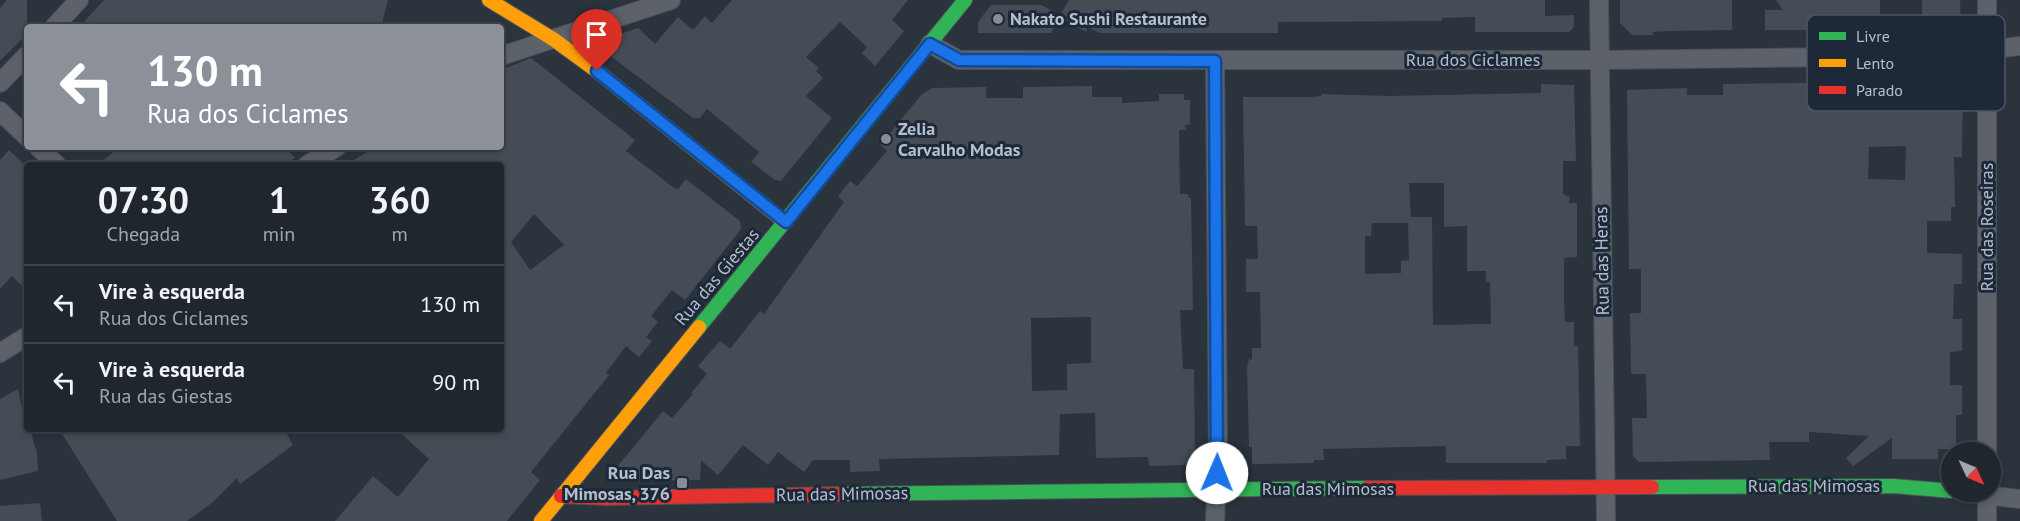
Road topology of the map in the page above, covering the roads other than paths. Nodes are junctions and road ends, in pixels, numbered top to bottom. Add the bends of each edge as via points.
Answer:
1 (79, 0) edge
2 (489, 0) edge
3 (671, 0) edge
4 (965, 0) edge
5 (1599, 0) edge
6 (57, 24) edge
7 (554, 39) junction
8 (930, 44) junction
9 (2020, 46) edge
10 (2005, 48) edge
11 (504, 55) edge
12 (1807, 57) edge
13 (24, 58) edge
14 (1599, 60) junction
15 (1215, 61) junction
16 (0, 83) edge
17 (0, 111) edge
18 (1987, 111) edge
19 (24, 134) edge
20 (41, 150) edge
21 (332, 150) edge
22 (54, 162) edge
23 (312, 162) edge
24 (786, 222) junction
25 (24, 338) edge
26 (0, 353) edge
27 (1987, 442) edge
28 (1606, 488) junction
29 (1217, 489) junction
30 (1941, 490) edge
31 (561, 496) junction
32 (2001, 497) edge
33 (2020, 500) edge
34 (1987, 502) edge
35 (541, 521) edge
36 (1215, 521) edge
37 (1606, 521) edge
38 (1987, 521) edge

1 - 6 street
2 - 7 street
3 - 7 street
4 - 8 street, Rua das Giestas
5 - 14 street, Rua das Heras
7 - 11 street
7 - 24 street
8 - 15 street, Rua dos Ciclames via 959,60
8 - 24 street, Rua das Giestas
9 - 10 street, Rua dos Ciclames
12 - 14 street, Rua dos Ciclames
13 - 16 street
14 - 15 street, Rua dos Ciclames
14 - 28 street, Rua das Heras
15 - 29 street
17 - 19 street
18 - 27 street, Rua das Roseiras
20 - 22 street
21 - 23 street
24 - 31 street, Rua das Giestas
25 - 26 street
28 - 29 street, Rua das Mimosas
28 - 30 street, Rua das Mimosas via 1882,486
28 - 37 street, Rua das Heras
29 - 31 street, Rua das Mimosas
29 - 36 street
31 - 35 street, Rua das Giestas
32 - 33 street
34 - 38 street

